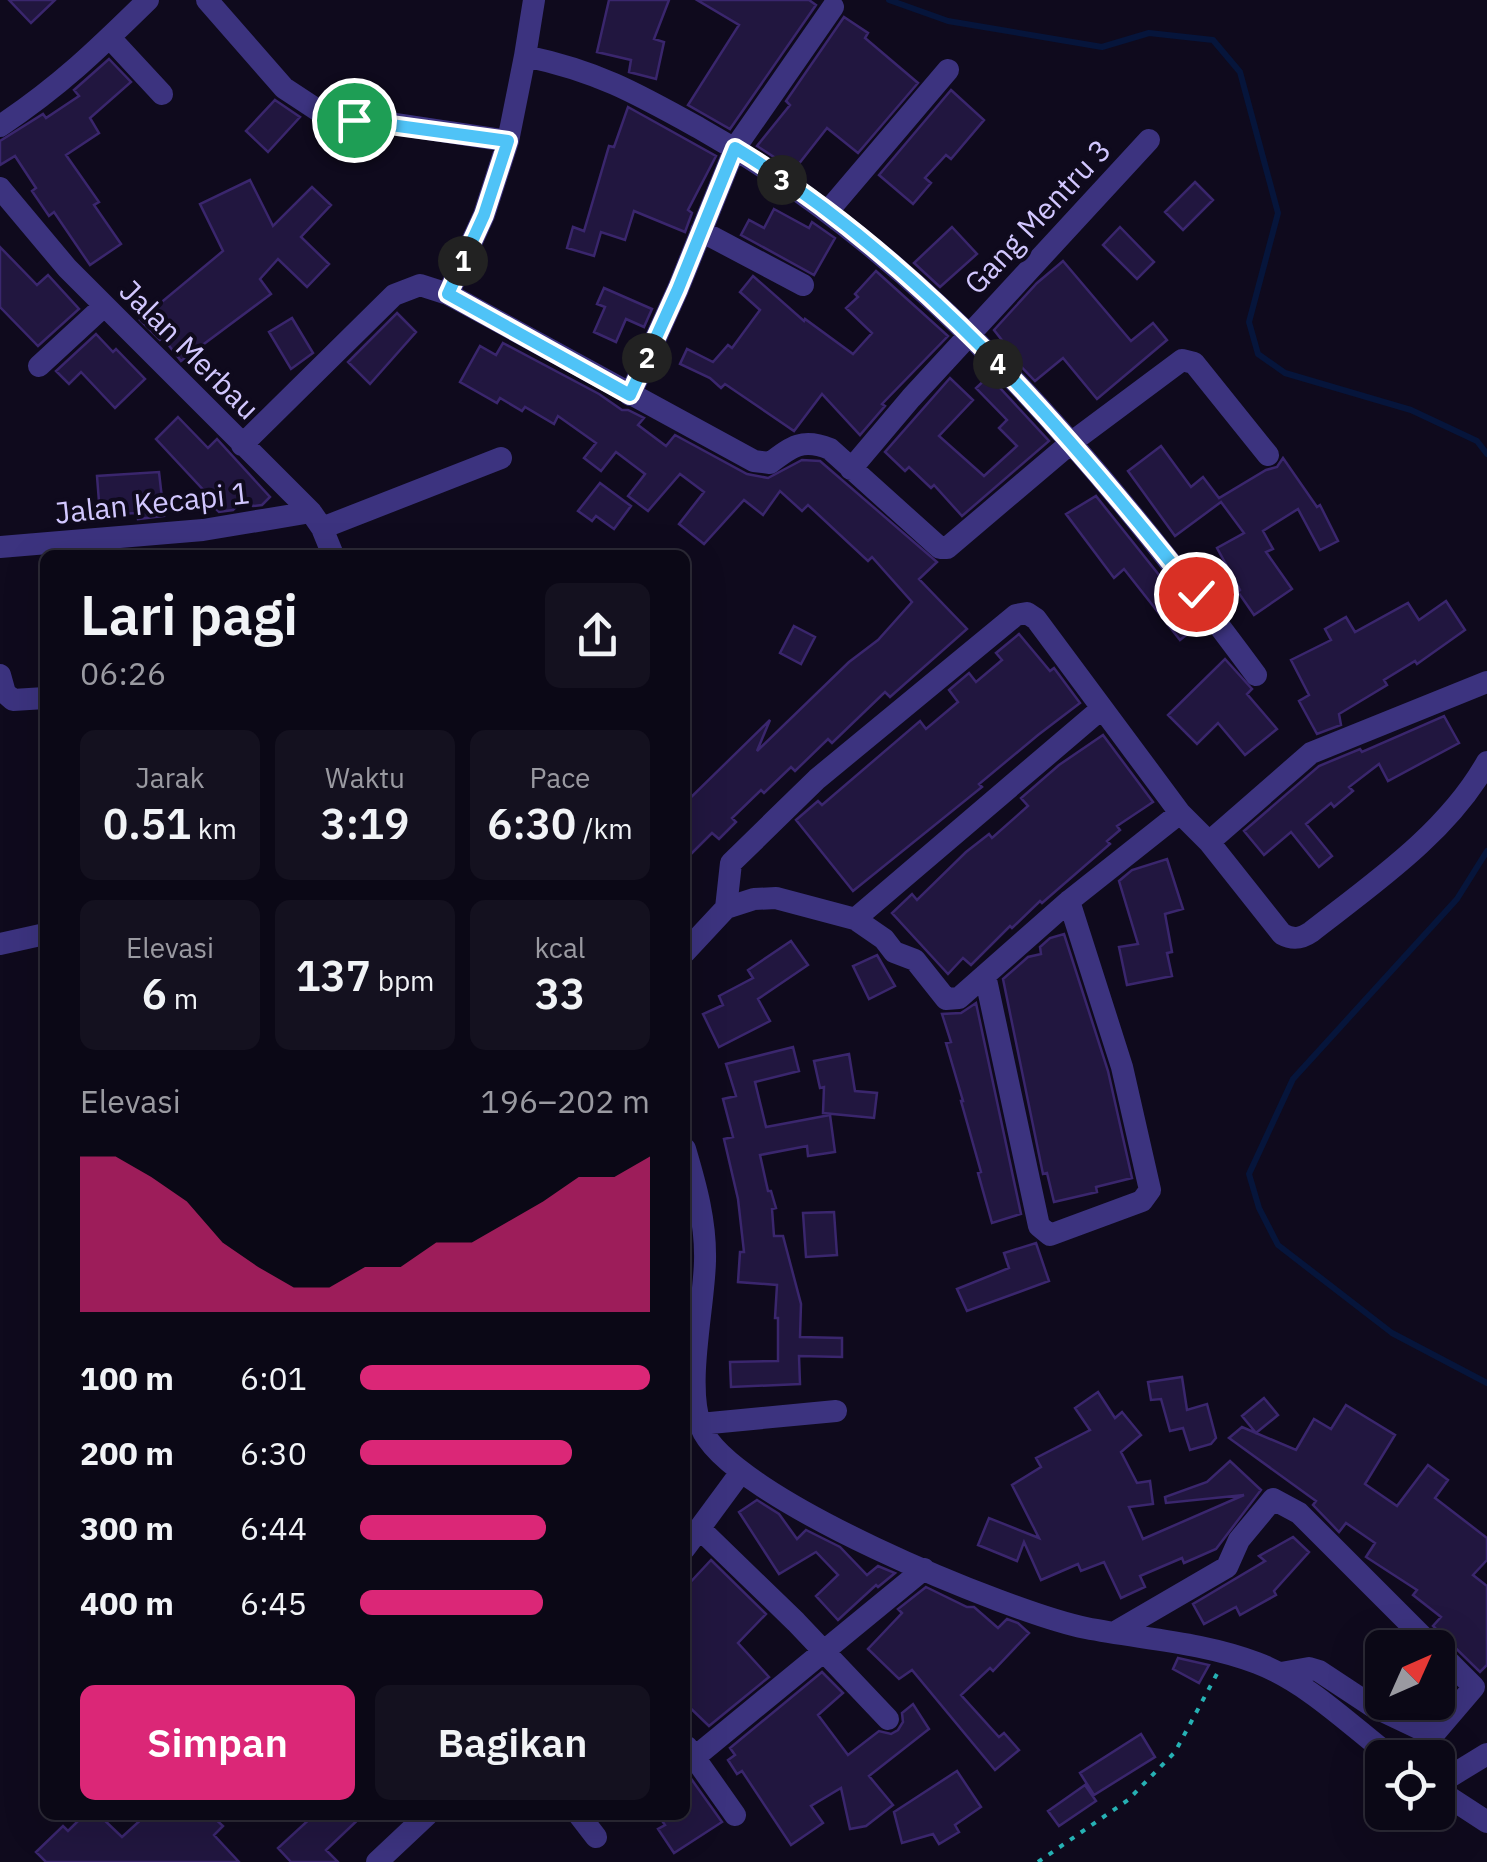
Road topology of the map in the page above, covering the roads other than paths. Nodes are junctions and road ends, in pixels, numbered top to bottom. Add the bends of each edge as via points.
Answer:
1 (112, 0) edge
2 (148, 0) edge
3 (206, 0) edge
4 (534, 0) edge
5 (833, 6) dead end
6 (130, 18) junction
7 (112, 39) junction
8 (525, 56) junction
9 (948, 70) dead end
10 (162, 94) dead end
11 (0, 126) edge
12 (1149, 140) dead end
13 (508, 141) junction
14 (735, 148) junction
15 (0, 188) edge
16 (828, 211) junction
17 (702, 231) junction
18 (803, 285) dead end
19 (448, 294) junction
20 (104, 306) junction
21 (968, 336) junction
22 (39, 366) dead end
23 (630, 395) junction
24 (1072, 442) junction
25 (242, 444) junction
26 (1268, 455) dead end
27 (501, 458) dead end
28 (851, 469) junction
29 (316, 520) junction
30 (0, 547) edge
31 (330, 550) edge
32 (1256, 675) dead end
33 (0, 676) edge
34 (1487, 682) edge
35 (40, 698) edge
36 (1100, 710) junction
37 (1487, 762) edge
38 (1180, 812) junction
39 (1209, 842) junction
40 (1069, 901) junction
41 (726, 908) junction
42 (855, 919) junction
43 (40, 935) edge
44 (0, 944) edge
45 (690, 947) edge
46 (985, 975) junction
47 (690, 1166) edge
48 (836, 1411) dead end
49 (700, 1424) junction
50 (741, 1472) junction
51 (698, 1528) junction
52 (690, 1540) edge
53 (924, 1568) junction
54 (1417, 1630) edge
55 (1117, 1631) junction
56 (824, 1650) junction
57 (1455, 1668) edge
58 (1282, 1672) junction
59 (1365, 1701) edge
60 (1455, 1709) edge
61 (888, 1719) dead end
62 (1401, 1720) edge
63 (1446, 1720) edge
64 (1370, 1740) edge
65 (690, 1751) edge
66 (1487, 1754) edge
67 (1455, 1776) edge
68 (1455, 1799) edge
69 (736, 1815) dead end
70 (413, 1820) edge
71 (583, 1820) edge
72 (1487, 1822) edge
73 (596, 1837) dead end
74 (376, 1862) edge

1 - 6 street
2 - 6 street
3 - 13 street via 284,88 322,113
4 - 8 street
5 - 14 street
6 - 7 street
7 - 10 street
7 - 11 street
8 - 13 street
8 - 14 street via 609,79
9 - 16 street
12 - 21 street, Gang Mentru 3
13 - 19 street
14 - 16 street
14 - 17 street
15 - 20 street, Jalan Merbau
16 - 21 street
17 - 18 street
17 - 23 street
19 - 23 street
19 - 25 street via 420,285 394,295
20 - 22 street
20 - 25 street, Jalan Merbau
21 - 24 street
21 - 28 street, Gang Mentru 3
23 - 28 street via 754,462 770,463 795,444 812,442
24 - 26 street via 1186,359
24 - 28 street via 947,548
24 - 32 street
25 - 29 street, Jalan Merbau
27 - 29 street, Jalan Kecapi 1
29 - 30 street, Jalan Kecapi 1
29 - 31 street, Jalan Merbau
33 - 35 street via 13,700
34 - 39 street via 1311,753
36 - 38 street
36 - 41 street via 1036,620 1016,615 817,779 731,863
36 - 42 street
37 - 39 street via 1432,832 1302,938 1282,934
38 - 39 street
38 - 40 street
40 - 46 street
40 - 46 street via 1122,1067 1150,1190 1142,1201 1050,1234 1039,1226
41 - 42 street via 776,898
41 - 45 street
42 - 46 street via 894,952 916,960 946,998 959,998
43 - 44 street
47 - 49 street via 706,1258 695,1391
48 - 49 street
49 - 50 street
50 - 51 street
50 - 53 street via 848,1537
51 - 52 street
51 - 56 street
53 - 55 street via 1052,1619
53 - 56 street
54 - 55 street via 1299,1512 1274,1499 1238,1540 1227,1567
55 - 58 street via 1229,1653
56 - 61 street
56 - 65 street
57 - 60 street via 1474,1687
58 - 59 street via 1319,1671
58 - 64 street
62 - 63 street via 1433,1735
65 - 69 street
66 - 67 street
68 - 72 street
70 - 74 street
71 - 73 street

